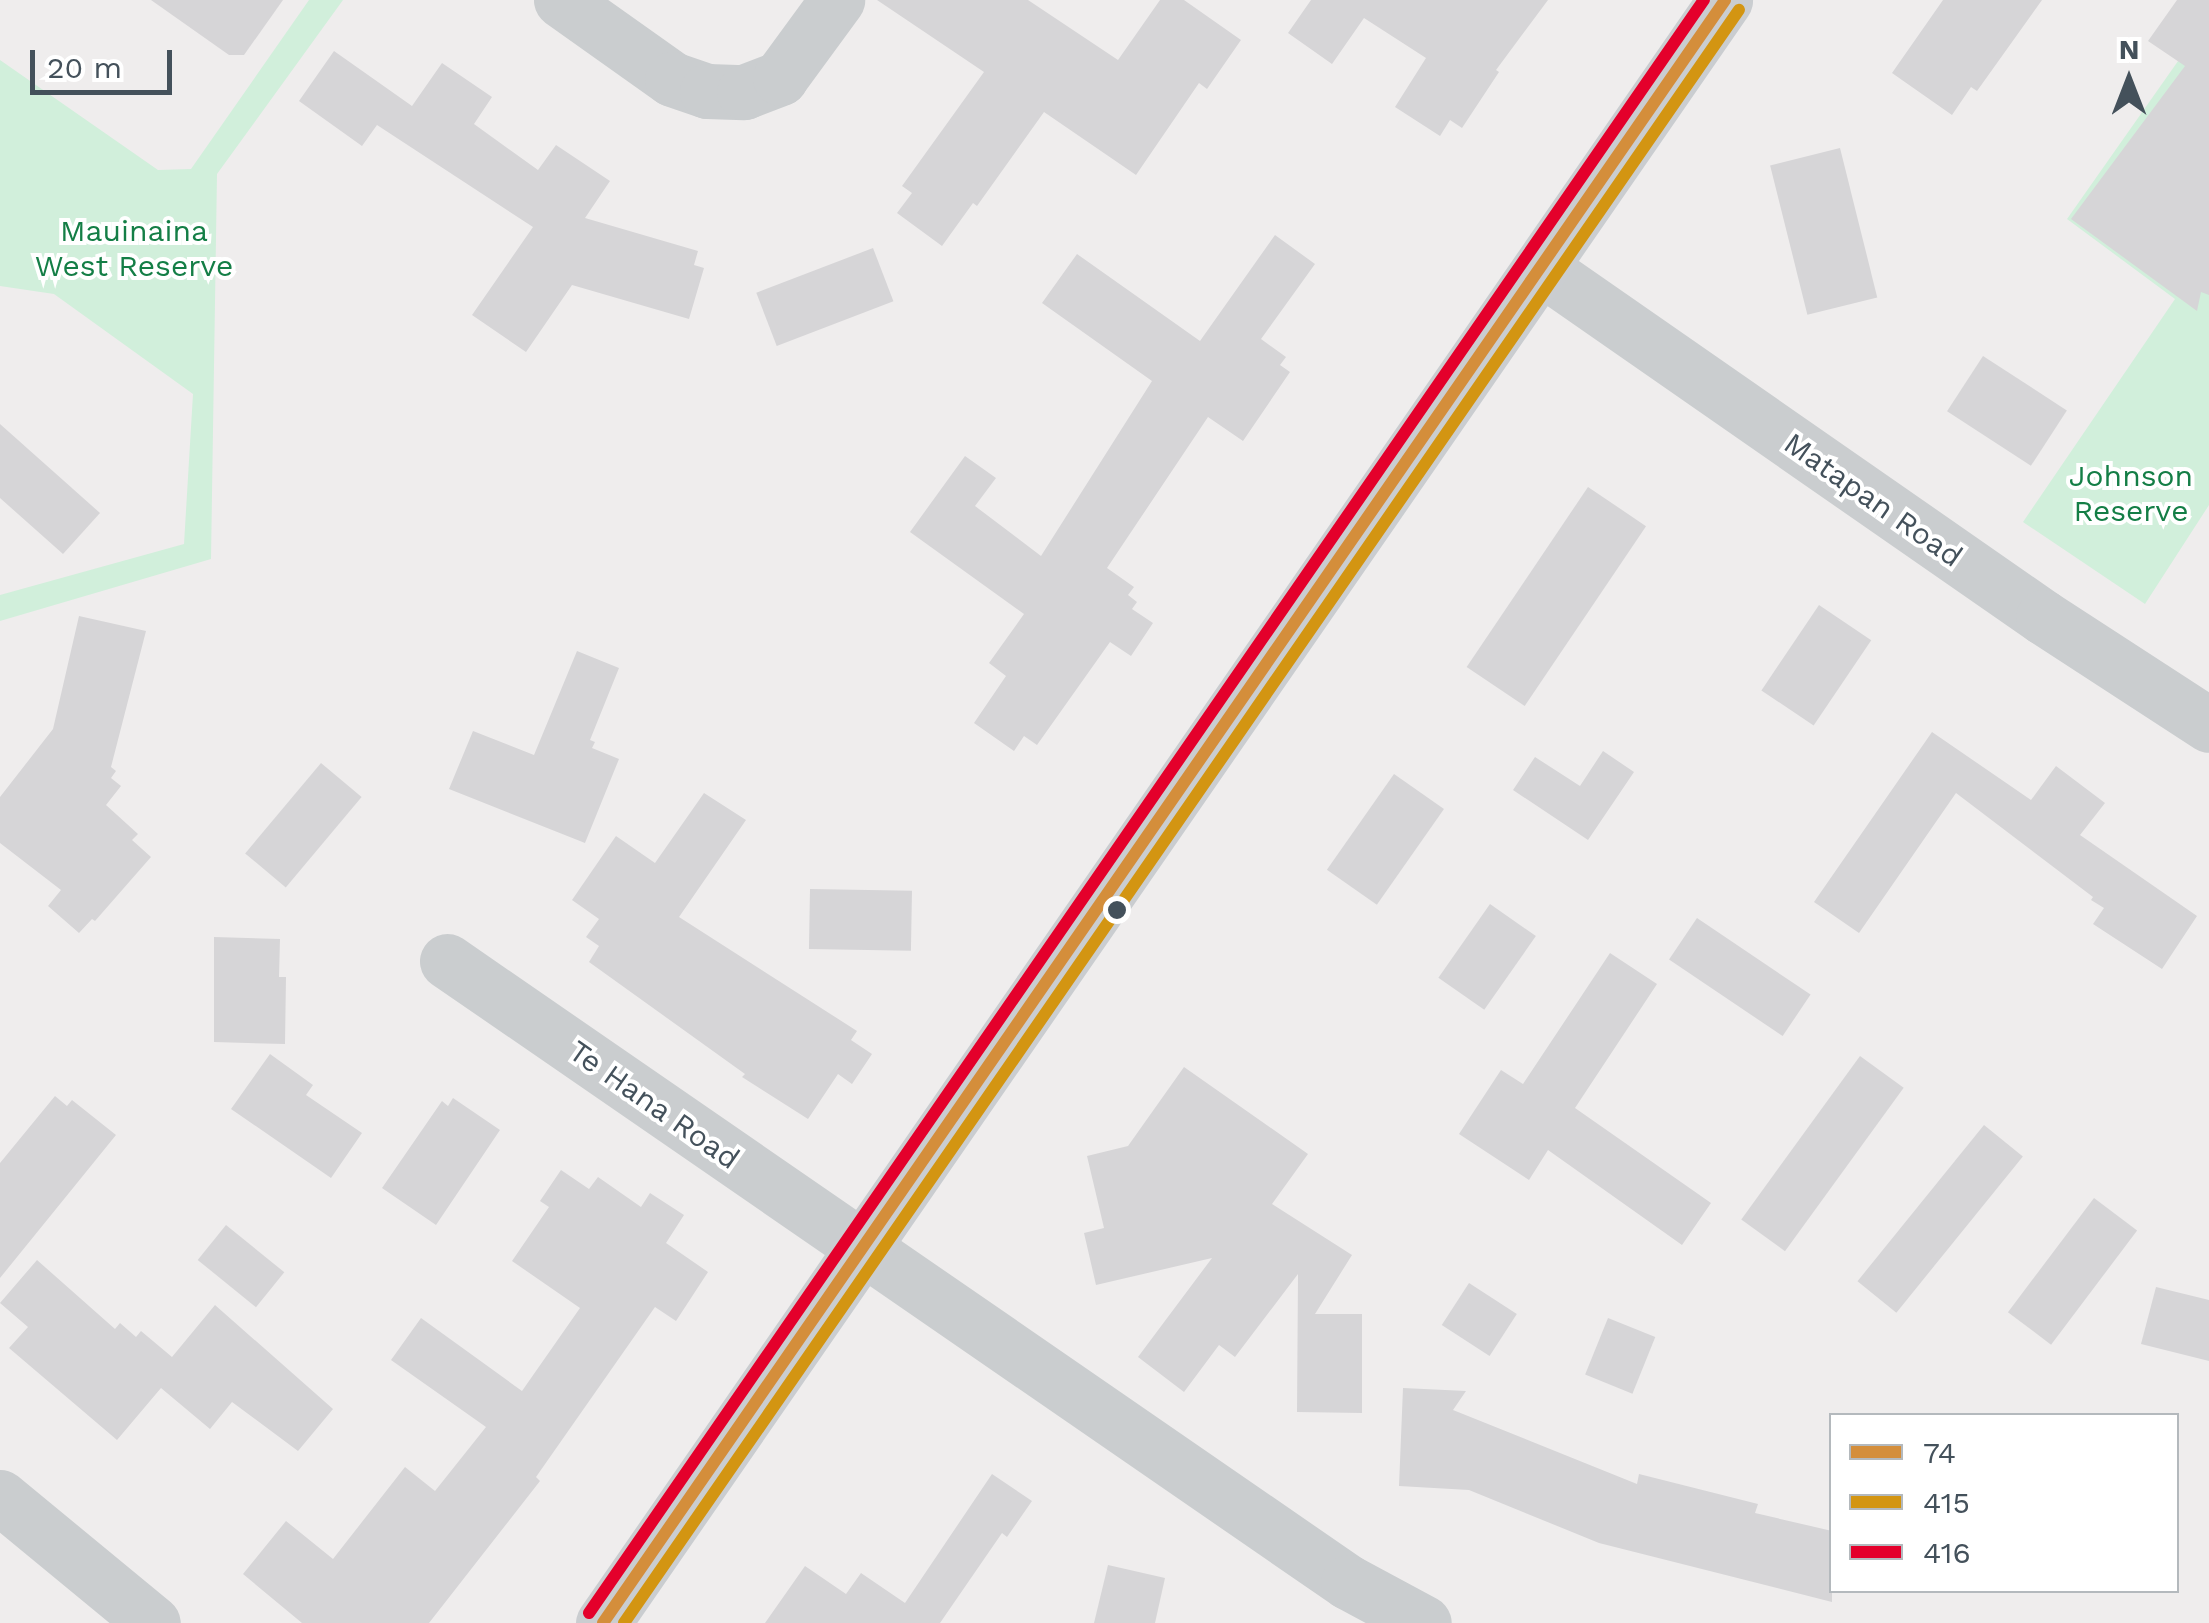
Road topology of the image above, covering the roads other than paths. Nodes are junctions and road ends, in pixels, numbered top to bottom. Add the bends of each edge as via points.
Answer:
1 (561, 0) edge
2 (837, 0) edge
3 (1725, 0) edge
4 (1542, 268) junction
5 (2209, 725) edge
6 (447, 961) dead end
7 (862, 1248) junction
8 (0, 1497) edge
9 (152, 1623) edge
10 (604, 1623) edge
11 (1424, 1623) edge

1 - 2 street via 672,79 706,91 744,92 780,78
3 - 4 street
4 - 5 street, Matapan Road via 2043,618
4 - 7 street
6 - 7 street, Te Hana Road
7 - 10 street
7 - 11 street, Te Hana Road via 1348,1582
8 - 9 street

